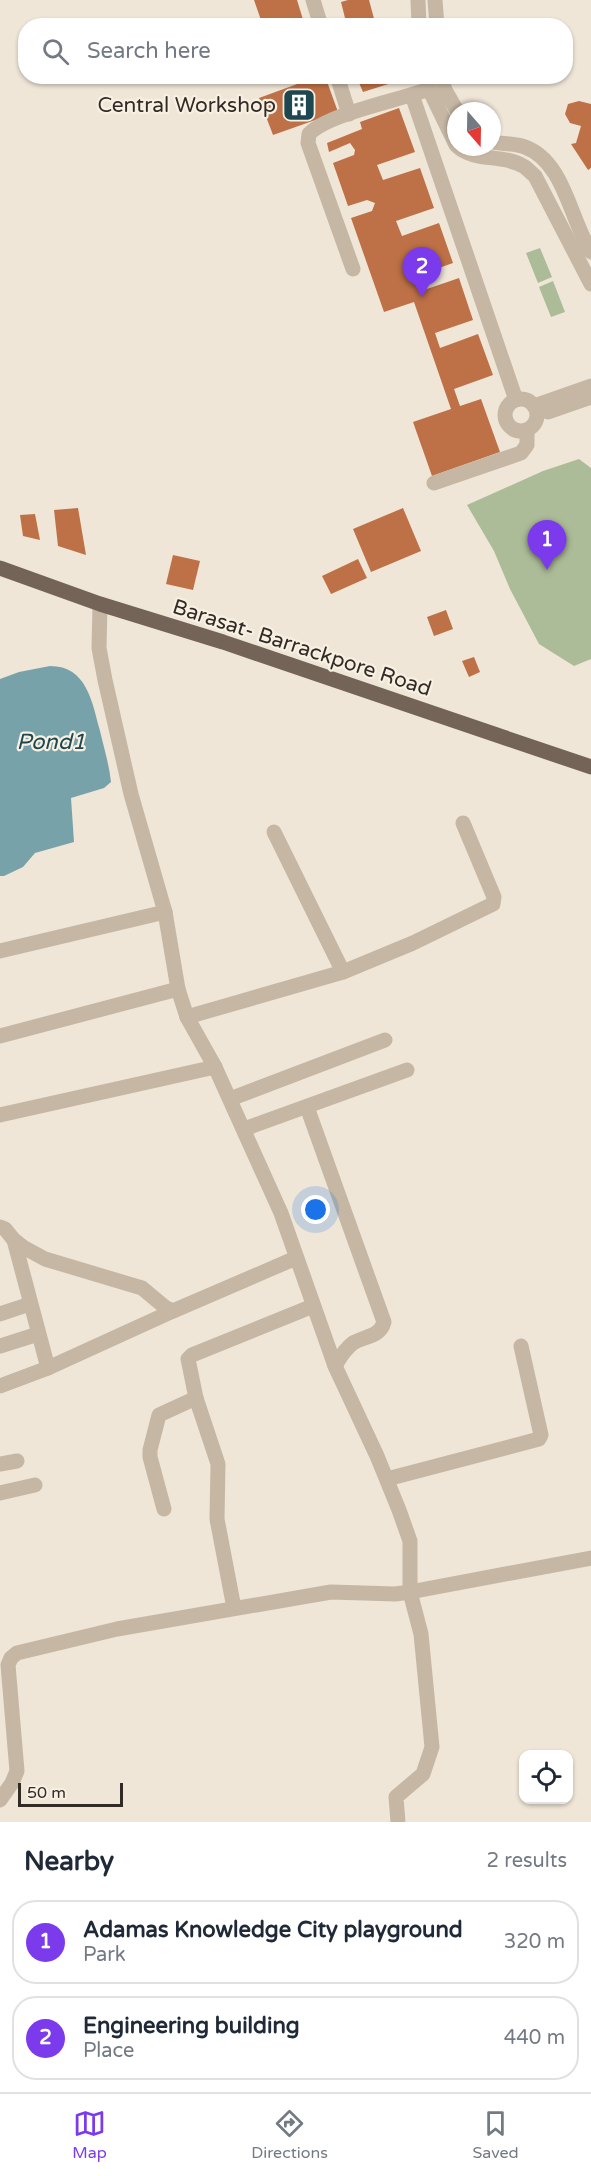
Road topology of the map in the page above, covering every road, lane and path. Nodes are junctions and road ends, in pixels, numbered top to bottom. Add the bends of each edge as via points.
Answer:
1 (313, 0) edge
2 (418, 0) edge
3 (435, 0) edge
4 (319, 18) edge
5 (419, 18) edge
6 (436, 18) edge
7 (340, 84) edge
8 (426, 84) edge
9 (429, 84) edge
10 (443, 84) edge
11 (412, 95) junction
12 (452, 102) edge
13 (349, 114) junction
14 (447, 124) edge
15 (501, 143) edge
16 (486, 156) edge
17 (562, 186) junction
18 (545, 193) junction
19 (591, 252) edge
20 (353, 269) dead end
21 (591, 284) edge
22 (591, 386) edge
23 (591, 398) edge
24 (516, 400) junction
25 (536, 410) junction
26 (527, 431) junction
27 (434, 483) dead end
28 (0, 568) edge
29 (100, 604) junction
30 (591, 767) edge
31 (463, 824) dead end
32 (274, 832) dead end
33 (165, 912) junction
34 (0, 951) edge
35 (343, 972) junction
36 (178, 989) junction
37 (187, 1017) junction
38 (0, 1036) edge
39 (385, 1040) dead end
40 (215, 1067) junction
41 (407, 1070) dead end
42 (230, 1099) junction
43 (307, 1107) junction
44 (0, 1115) edge
45 (244, 1129) junction
46 (0, 1227) edge
47 (14, 1240) junction
48 (296, 1258) junction
49 (30, 1304) junction
50 (313, 1306) junction
51 (173, 1311) junction
52 (0, 1314) edge
53 (38, 1334) junction
54 (0, 1346) edge
55 (521, 1346) dead end
56 (335, 1366) junction
57 (48, 1368) junction
58 (0, 1386) edge
59 (196, 1398) junction
60 (17, 1461) dead end
61 (0, 1464) edge
62 (387, 1479) junction
63 (35, 1485) dead end
64 (0, 1493) edge
65 (164, 1509) dead end
66 (591, 1558) edge
67 (410, 1592) junction
68 (234, 1608) junction
69 (0, 1800) edge
70 (398, 1822) edge

1 - 4 street
2 - 5 street
3 - 6 street
7 - 13 street
8 - 11 street
9 - 14 street
10 - 12 street
11 - 13 street
11 - 24 street
13 - 20 street via 314,129 308,143
15 - 17 street via 522,146 543,157
16 - 18 street via 523,166
17 - 18 street
17 - 19 street
18 - 21 street
22 - 25 street
23 - 25 street
24 - 25 street via 526,400
24 - 26 street via 508,406 508,425 516,431
25 - 26 street via 535,425
26 - 27 street via 527,445 521,453
28 - 29 main road, Barasat- Barrackpore Road
29 - 30 main road, Barasat- Barrackpore Road
29 - 33 street via 99,648 105,680 131,794
31 - 35 street via 494,897 493,904
32 - 35 street
33 - 34 street
33 - 36 street
35 - 37 street
36 - 37 street
36 - 38 street
37 - 40 street
39 - 42 street
40 - 42 street
40 - 44 street
41 - 43 street
42 - 45 street
43 - 45 street
43 - 56 street via 384,1322 378,1332 354,1342
45 - 48 street
46 - 47 street
47 - 49 street
47 - 51 street via 57,1263 142,1288
48 - 50 street
48 - 51 street
49 - 52 street
49 - 53 street
50 - 56 street
50 - 59 street via 192,1355 188,1359
51 - 57 street
53 - 54 street
53 - 57 street
55 - 62 street via 539,1439
56 - 62 street
57 - 58 street
59 - 65 street via 163,1412 158,1419 150,1457
59 - 68 street via 219,1464 217,1519
60 - 61 street
62 - 67 street via 410,1541
63 - 64 street
66 - 67 street
67 - 68 street via 331,1592
67 - 70 street via 421,1634 432,1748 423,1774 396,1797
68 - 69 street via 117,1629 17,1653 8,1665 17,1771

